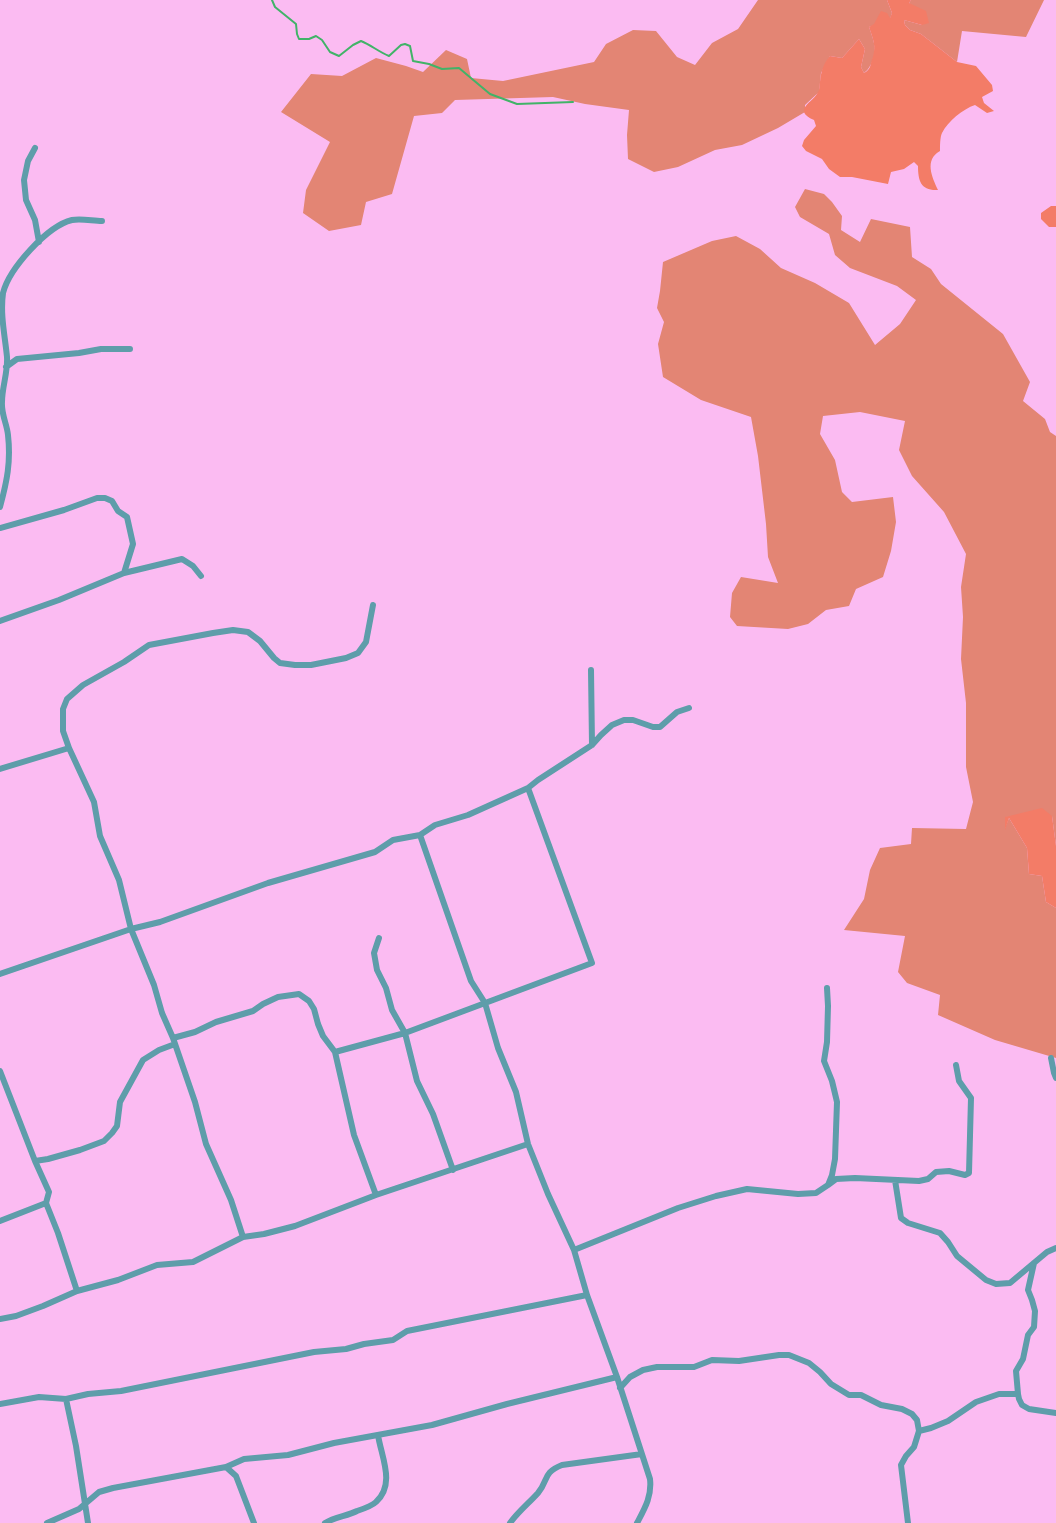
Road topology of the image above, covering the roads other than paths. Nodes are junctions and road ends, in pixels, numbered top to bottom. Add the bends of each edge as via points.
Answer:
1 (35, 148) dead end
2 (102, 221) dead end
3 (39, 242) junction
4 (130, 349) dead end
5 (6, 367) junction
6 (0, 507) edge
7 (0, 528) edge
8 (124, 573) junction
9 (201, 576) dead end
10 (373, 605) dead end
11 (0, 621) edge
12 (591, 670) dead end
13 (689, 708) dead end
14 (592, 745) junction
15 (69, 748) junction
16 (0, 769) edge
17 (528, 788) junction
18 (420, 835) junction
19 (131, 929) junction
20 (379, 938) dead end
21 (0, 974) edge
22 (827, 988) dead end
23 (485, 1003) junction
24 (405, 1033) junction
25 (174, 1041) junction
26 (335, 1052) junction
27 (1051, 1058) dead end
28 (956, 1065) dead end
29 (0, 1071) edge
30 (1056, 1078) edge
31 (528, 1144) junction
32 (34, 1161) junction
33 (453, 1170) junction
34 (895, 1180) junction
35 (828, 1185) junction
36 (376, 1195) junction
37 (46, 1203) junction
38 (0, 1221) edge
39 (243, 1237) junction
40 (1056, 1248) edge
41 (574, 1250) junction
42 (1035, 1263) junction
43 (77, 1291) junction
44 (586, 1296) junction
45 (0, 1319) edge
46 (617, 1377) junction
47 (620, 1388) junction
48 (1018, 1394) junction
49 (66, 1398) junction
50 (0, 1404) edge
51 (1056, 1413) edge
52 (919, 1431) junction
53 (378, 1435) junction
54 (642, 1454) junction
55 (226, 1466) junction
56 (85, 1504) junction
57 (47, 1523) edge
58 (88, 1523) edge
59 (254, 1523) edge
60 (326, 1523) edge
61 (510, 1523) edge
62 (638, 1523) edge
63 (908, 1523) edge

1 - 3 street via 28,162 24,180 26,200
2 - 3 street via 73,220 57,227
3 - 5 street via 20,261 10,275 3,292 1,309
4 - 5 street via 100,349 17,359
5 - 6 street via 2,412 8,433 10,461
7 - 8 street via 97,498 105,498 112,501 118,511 127,517 133,544
8 - 9 street via 182,559 193,566
8 - 11 street
10 - 15 street via 366,642 358,653 332,662 311,665 280,663 254,635 242,630 149,645 83,685 67,699 62,720
12 - 14 street
13 - 14 street via 677,712 660,727 624,720 612,725
14 - 17 street
15 - 16 street
15 - 19 street via 94,802 100,836 119,880
17 - 18 street via 468,815 435,825
17 - 23 street via 592,963
18 - 19 street via 393,840 375,852 268,884 160,922
18 - 23 street via 471,981
19 - 21 street
19 - 25 street
20 - 24 street via 374,953 376,970 386,988 392,1010
22 - 35 street via 828,1042 824,1061 837,1102 835,1159
23 - 24 street
23 - 31 street via 498,1048 516,1092
24 - 26 street
24 - 33 street via 417,1081 433,1114
25 - 26 street via 216,1022 253,1011 278,997 299,994 309,1001 314,1009 323,1036
25 - 32 street via 143,1060 120,1102 117,1126 104,1141 80,1150
25 - 39 street via 206,1144 232,1200
26 - 36 street via 354,1135
27 - 30 street
28 - 34 street via 959,1082 971,1098 969,1174 936,1172 919,1182
29 - 32 street
31 - 33 street
31 - 41 street
32 - 37 street via 49,1192
33 - 36 street
34 - 35 street via 836,1179
34 - 42 street via 901,1218 908,1223 940,1233 957,1256 986,1280 996,1284 1010,1283
35 - 41 street via 816,1193 798,1194 747,1189 716,1196 678,1208
36 - 39 street via 295,1226
37 - 38 street
37 - 43 street
39 - 43 street via 192,1262 156,1265 118,1280
40 - 42 street
41 - 44 street
42 - 48 street via 1028,1290 1035,1311 1034,1327 1028,1335 1023,1359 1016,1371
43 - 45 street via 16,1316
44 - 46 street
44 - 49 street via 407,1331 392,1340 314,1352 121,1391
46 - 47 street
46 - 53 street via 432,1425
47 - 52 street via 630,1377 643,1370 657,1367 694,1367 712,1360 739,1361 789,1355 810,1363 831,1384 849,1395 861,1395 881,1405 902,1409 912,1414 917,1420
47 - 54 street
48 - 51 street via 1022,1405 1029,1409
48 - 52 street via 999,1394 976,1402 948,1421
49 - 50 street via 39,1397
49 - 56 street
52 - 63 street via 914,1447 901,1465
53 - 55 street via 288,1455 244,1459
53 - 60 street via 386,1488 376,1502
54 - 61 street via 562,1465 552,1469 540,1491
54 - 62 street via 651,1489
55 - 56 street via 113,1488 99,1492
55 - 59 street via 236,1476
56 - 57 street
56 - 58 street

